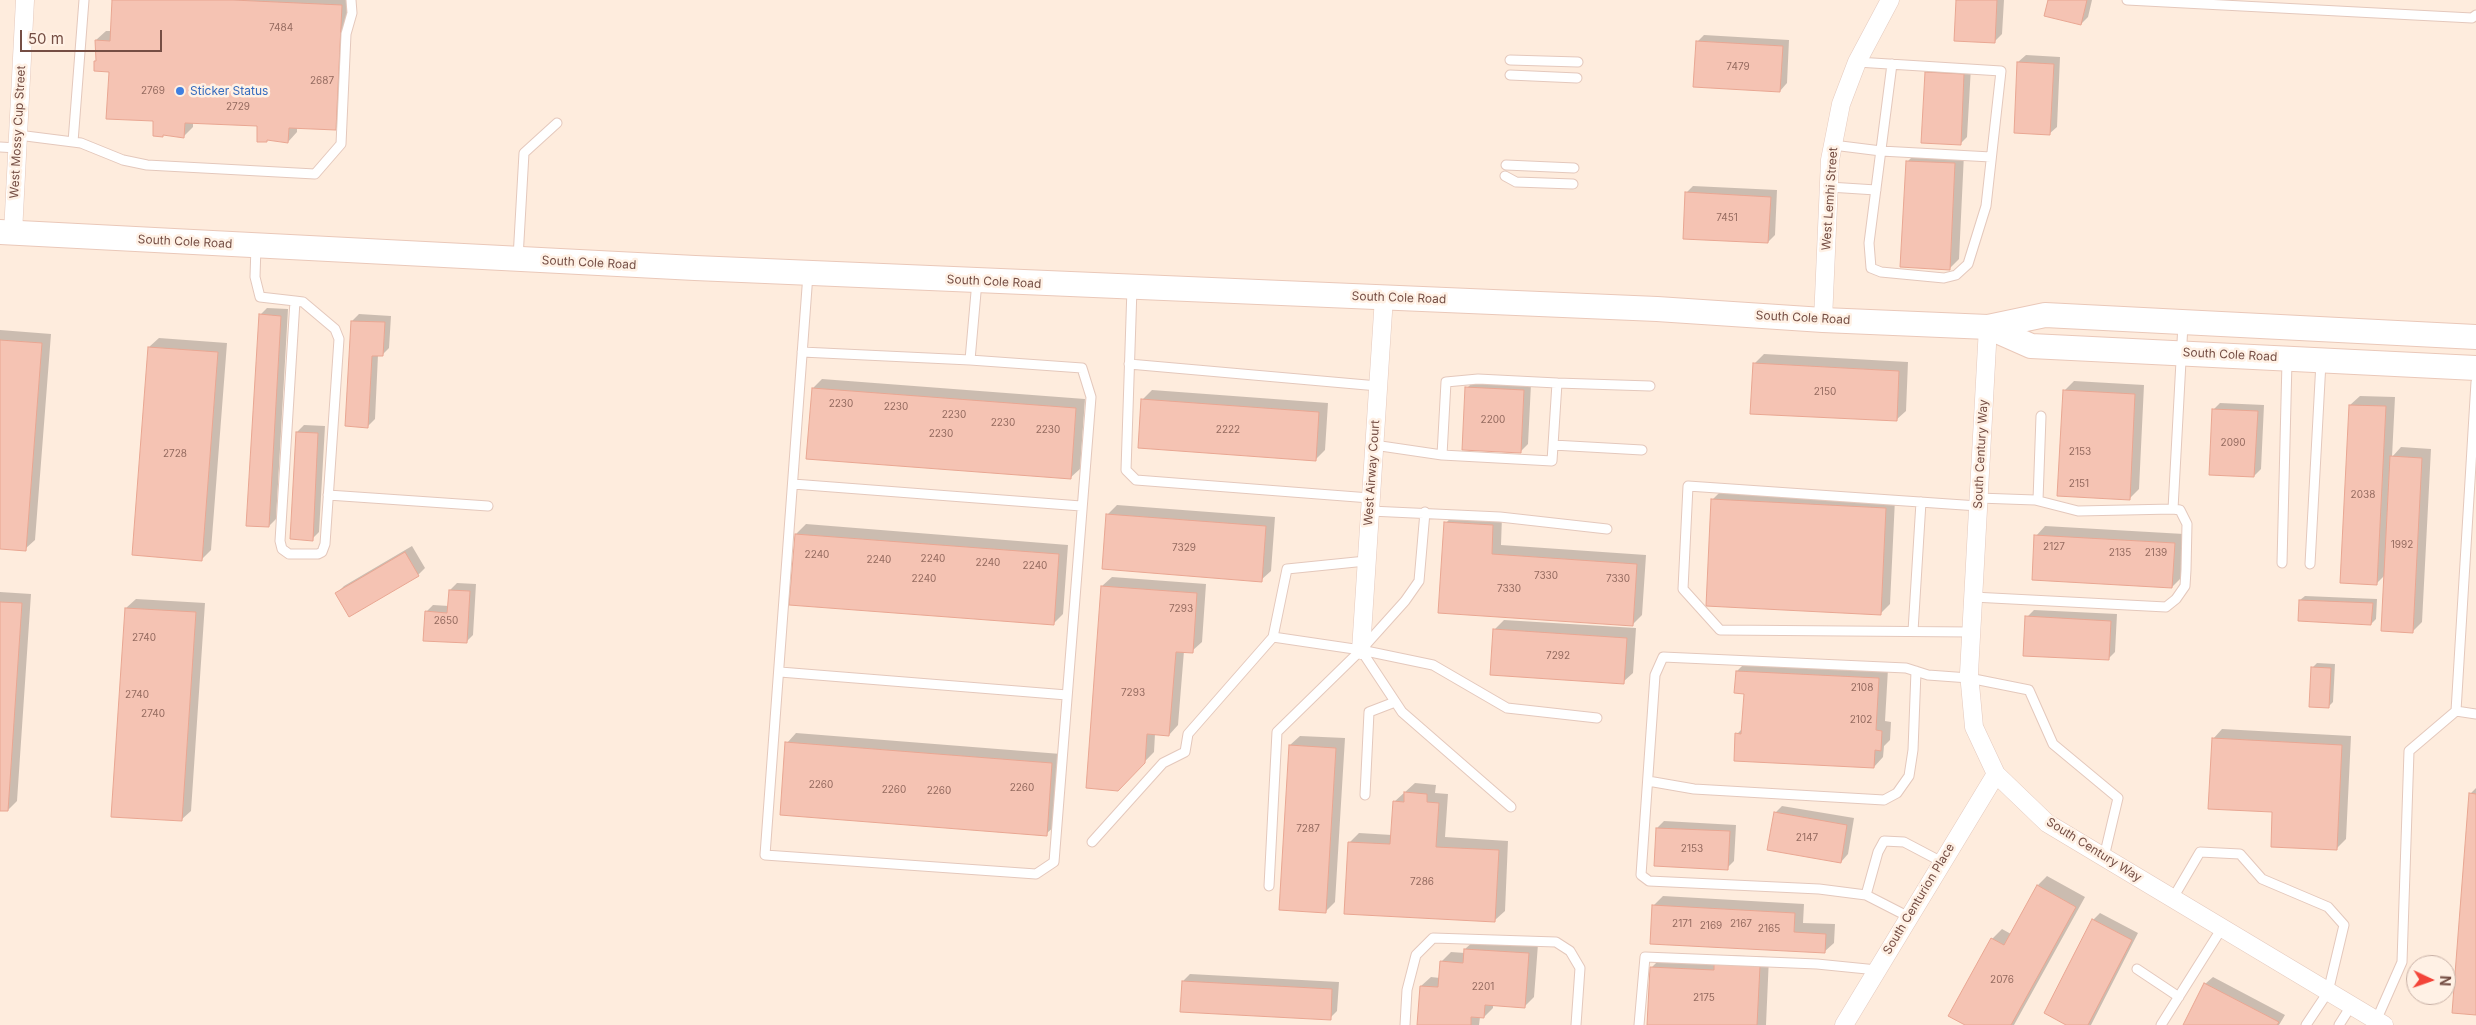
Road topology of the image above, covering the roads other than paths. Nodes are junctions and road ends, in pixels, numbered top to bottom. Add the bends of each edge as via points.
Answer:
1 (25, 0) edge
2 (84, 0) edge
3 (351, 0) edge
4 (1890, 0) edge
5 (2128, 0) edge
6 (2476, 15) edge
7 (1510, 60) dead end
8 (1578, 62) dead end
9 (1857, 62) junction
10 (1892, 64) junction
11 (1510, 75) dead end
12 (1577, 78) dead end
13 (557, 123) dead end
14 (72, 142) junction
15 (12, 143) edge
16 (1833, 145) junction
17 (1881, 151) junction
18 (1991, 157) junction
19 (1506, 165) dead end
20 (1574, 168) dead end
21 (1505, 176) dead end
22 (1573, 184) dead end
23 (1829, 187) junction
24 (1876, 190) junction
25 (6, 233) edge
26 (256, 246) junction
27 (518, 259) junction
28 (808, 274) junction
29 (977, 281) junction
30 (1132, 288) junction
31 (1384, 297) junction
32 (295, 301) junction
33 (1823, 320) junction
34 (2183, 323) junction
35 (1988, 327) junction
36 (2466, 336) edge
37 (802, 352) junction
38 (2182, 353) junction
39 (2287, 358) junction
40 (970, 360) junction
41 (2322, 360) junction
42 (2387, 362) junction
43 (1129, 364) junction
44 (2476, 368) edge
45 (2476, 382) edge
46 (1557, 383) junction
47 (1378, 386) junction
48 (1650, 386) dead end
49 (2041, 416) dead end
50 (1554, 444) junction
51 (1374, 445) junction
52 (1642, 450) dead end
53 (1442, 455) junction
54 (792, 484) junction
55 (328, 494) junction
56 (2038, 500) junction
57 (1921, 502) junction
58 (1978, 502) junction
59 (1370, 504) junction
60 (488, 506) dead end
61 (1081, 506) junction
62 (2174, 509) junction
63 (1425, 512) junction
64 (1608, 528) dead end
65 (1366, 561) junction
66 (2282, 562) dead end
67 (2310, 564) dead end
68 (1973, 597) junction
69 (1913, 631) junction
70 (1971, 632) junction
71 (1273, 637) junction
72 (1360, 650) junction
73 (1916, 671) junction
74 (780, 672) junction
75 (1969, 678) junction
76 (1067, 695) junction
77 (1395, 702) junction
78 (2456, 712) junction
79 (2476, 714) edge
80 (1597, 718) dead end
81 (1996, 774) junction
82 (1648, 781) junction
83 (1365, 794) dead end
84 (1511, 807) dead end
85 (1092, 842) dead end
86 (2104, 857) junction
87 (1942, 862) junction
88 (1269, 886) dead end
89 (1866, 895) junction
90 (2173, 898) junction
91 (1909, 917) junction
92 (2222, 928) junction
93 (2137, 969) dead end
94 (1877, 970) junction
95 (2328, 992) junction
96 (2179, 997) junction
97 (2350, 1006) junction
98 (2380, 1023) edge
99 (1405, 1025) edge
100 (1576, 1025) edge
101 (1639, 1025) edge
102 (1844, 1025) edge
103 (2161, 1025) edge
104 (2306, 1025) edge
105 (2339, 1025) edge

1 - 15 street, West Mossy Cup Street
2 - 14 lane
3 - 14 lane via 352,13 346,34 341,144 315,174 146,165
4 - 9 street, West Lemhi Street
5 - 6 lane via 2466,18
7 - 8 lane
9 - 10 lane
9 - 16 street, West Lemhi Street via 1841,104
10 - 17 lane
10 - 18 lane via 2001,71
11 - 12 lane
13 - 27 lane via 524,153
14 - 15 lane
15 - 25 street, West Mossy Cup Street
16 - 17 lane
16 - 23 street, West Lemhi Street
17 - 18 lane
17 - 24 lane
18 - 24 lane via 1986,206 1968,264 1956,274 1944,278 1871,268 1869,243
19 - 20 lane
21 - 22 lane via 1516,182
23 - 24 lane
23 - 33 street, West Lemhi Street
25 - 26 main road, South Cole Road
26 - 27 main road, South Cole Road
26 - 32 lane via 255,277 260,297
27 - 28 main road, South Cole Road
28 - 29 main road, South Cole Road
28 - 37 lane
29 - 30 main road, South Cole Road
29 - 40 lane
30 - 31 main road, South Cole Road
30 - 43 lane
31 - 33 main road, South Cole Road
31 - 47 street, West Airway Court
32 - 55 lane via 304,302 335,330 339,339
32 - 55 lane via 282,549 289,554 322,552
33 - 35 main road, South Cole Road
34 - 35 main road, South Cole Road via 2045,315
34 - 36 main road, South Cole Road
34 - 38 lane
35 - 38 main road, South Cole Road via 2031,346
35 - 58 street, South Century Way
36 - 42 main road via 2443,350 2411,352
37 - 40 lane
37 - 54 lane
38 - 39 main road, South Cole Road
38 - 62 lane
39 - 41 main road, South Cole Road
39 - 66 lane
40 - 61 lane via 1082,368 1091,397
41 - 42 main road, South Cole Road
41 - 67 lane
42 - 44 main road, South Cole Road
43 - 47 lane
43 - 59 lane via 1126,470 1136,480
45 - 78 lane
46 - 48 lane
46 - 50 lane
46 - 53 lane via 1478,379 1446,382
47 - 51 street, West Airway Court
49 - 56 lane
50 - 52 lane
50 - 53 lane via 1552,461
51 - 53 lane
51 - 59 street, West Airway Court
54 - 61 lane
54 - 74 lane
55 - 60 lane
56 - 58 lane
56 - 62 lane via 2078,511
57 - 58 lane
57 - 69 lane
57 - 69 lane via 1688,486 1683,589 1720,630
58 - 68 street, South Century Way
59 - 63 lane
59 - 65 street, West Airway Court
61 - 76 lane
62 - 68 lane via 2180,510 2187,524 2185,586 2166,607
63 - 64 lane
63 - 72 lane via 1419,580
65 - 71 lane via 1287,569
65 - 72 street, West Airway Court
68 - 70 street, South Century Way
69 - 70 lane
70 - 75 street, South Century Way
71 - 72 lane
71 - 85 lane via 1188,734 1185,752 1163,763
72 - 77 lane
72 - 80 lane via 1433,666 1507,708
72 - 88 lane via 1277,732
73 - 75 lane
73 - 82 lane via 1909,776 1897,793 1884,800 1694,789
73 - 82 lane via 1663,656 1655,675
74 - 76 lane
74 - 76 lane via 764,855 1036,874 1054,862
75 - 81 street, South Century Way via 1974,727
75 - 86 lane via 2029,690 2053,744 2118,798
77 - 83 lane via 1369,712
77 - 84 lane via 1402,712
78 - 79 lane
78 - 98 lane via 2409,751 2402,962
81 - 86 street, South Century Way via 2047,823
81 - 87 street, South Centurion Place
82 - 89 lane via 1641,875 1649,881 1819,889
86 - 90 street, South Century Way
87 - 89 lane via 1904,842 1884,841
87 - 91 street, South Centurion Place
89 - 91 lane
90 - 92 street, South Century Way
90 - 95 lane via 2200,852 2240,854 2262,879 2328,907 2344,924
91 - 94 street, South Centurion Place
92 - 95 street, South Century Way
92 - 96 lane
93 - 96 lane
94 - 101 lane via 1817,964 1645,957
94 - 102 street, South Centurion Place
95 - 97 street, South Century Way
95 - 104 lane
96 - 103 lane
97 - 98 street, South Century Way
97 - 105 lane
99 - 100 lane via 1406,990 1416,955 1433,938 1556,942 1570,951 1580,968

